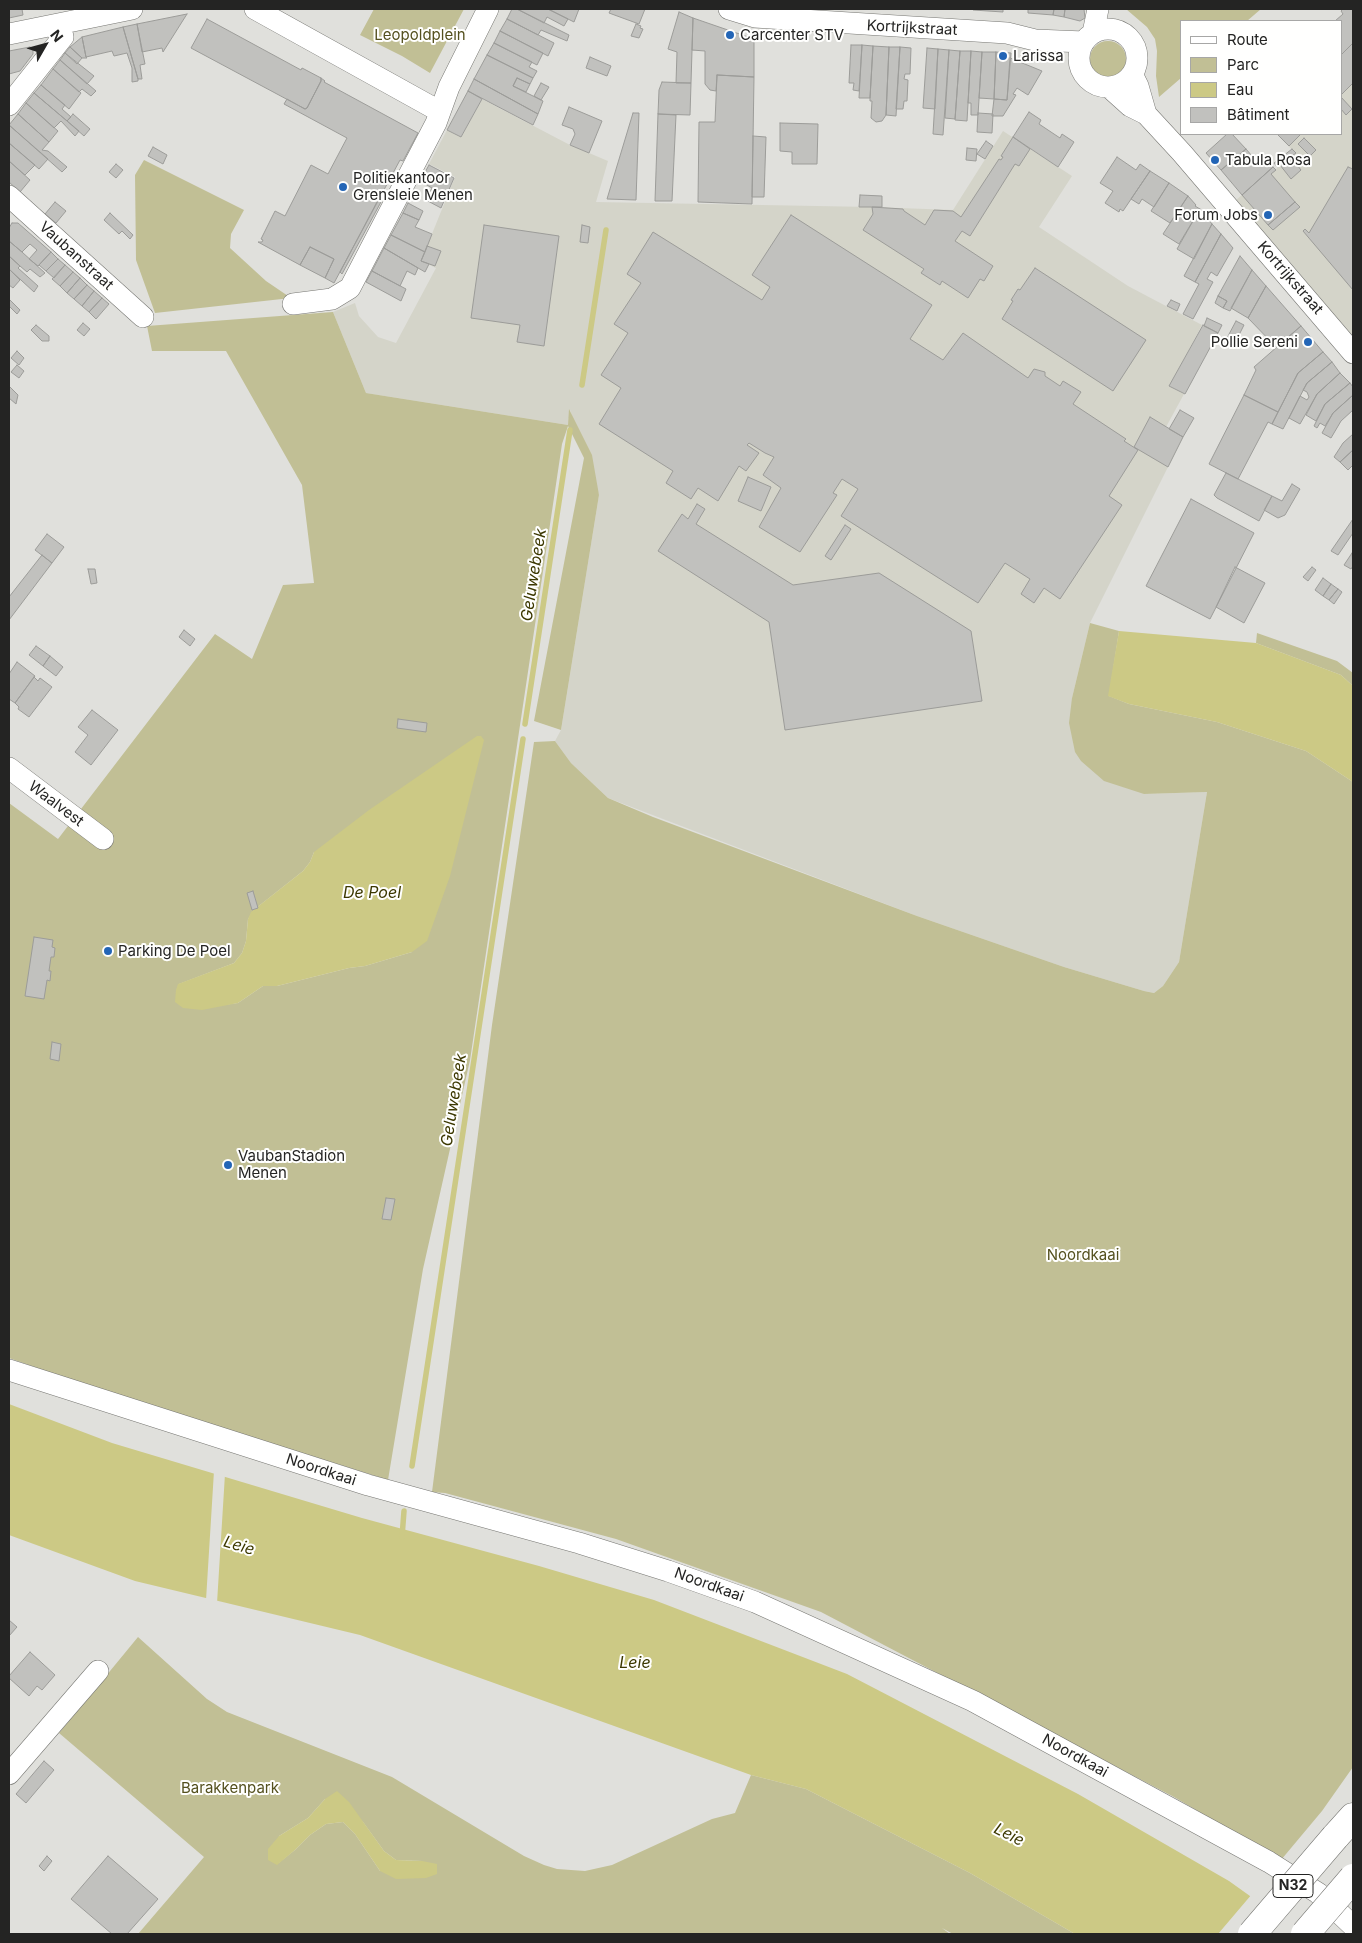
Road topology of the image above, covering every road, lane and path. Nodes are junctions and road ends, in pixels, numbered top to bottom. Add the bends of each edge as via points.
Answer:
1 (132, 9) edge
2 (254, 9) edge
3 (488, 9) edge
4 (729, 9) edge
5 (1098, 9) edge
6 (1112, 9) edge
7 (60, 24) junction
8 (1119, 30) junction
9 (9, 34) edge
10 (1088, 38) junction
11 (1035, 40) junction
12 (1079, 62) junction
13 (1133, 76) junction
14 (1110, 88) junction
15 (9, 105) edge
16 (440, 111) junction
17 (1146, 114) junction
18 (11, 202) edge
19 (294, 304) dead end
20 (143, 317) dead end
21 (1353, 353) edge
22 (9, 768) edge
23 (103, 839) dead end
24 (9, 1370) edge
25 (98, 1671) dead end
26 (9, 1774) edge
27 (1348, 1822) edge
28 (1353, 1878) edge
29 (1353, 1926) edge
30 (1252, 1934) edge
31 (1305, 1934) edge

1 - 7 street
2 - 16 street
3 - 16 street
4 - 11 street, Kortrijkstraat via 755,17 1007,33
5 - 10 street
6 - 8 street
7 - 9 street
7 - 15 street via 63,37
8 - 10 street via 1105,29
8 - 13 street via 1133,44 1136,65
10 - 11 street, Kortrijkstraat
10 - 12 street via 1080,51
11 - 12 street, Kortrijkstraat
12 - 14 street via 1088,80 1097,86
13 - 14 street
13 - 17 street, Kortrijkstraat
14 - 17 street, Kortrijkstraat via 1130,106
16 - 19 street via 350,288 332,299
17 - 21 street, Kortrijkstraat
18 - 20 street, Vaubanstraat
22 - 23 street, Waalvest
24 - 29 street, Noordkaai via 368,1485 660,1568 755,1602 973,1700 1269,1862 1318,1892
25 - 26 street
27 - 30 highway, N32, bridge
28 - 31 highway, N32, bridge

